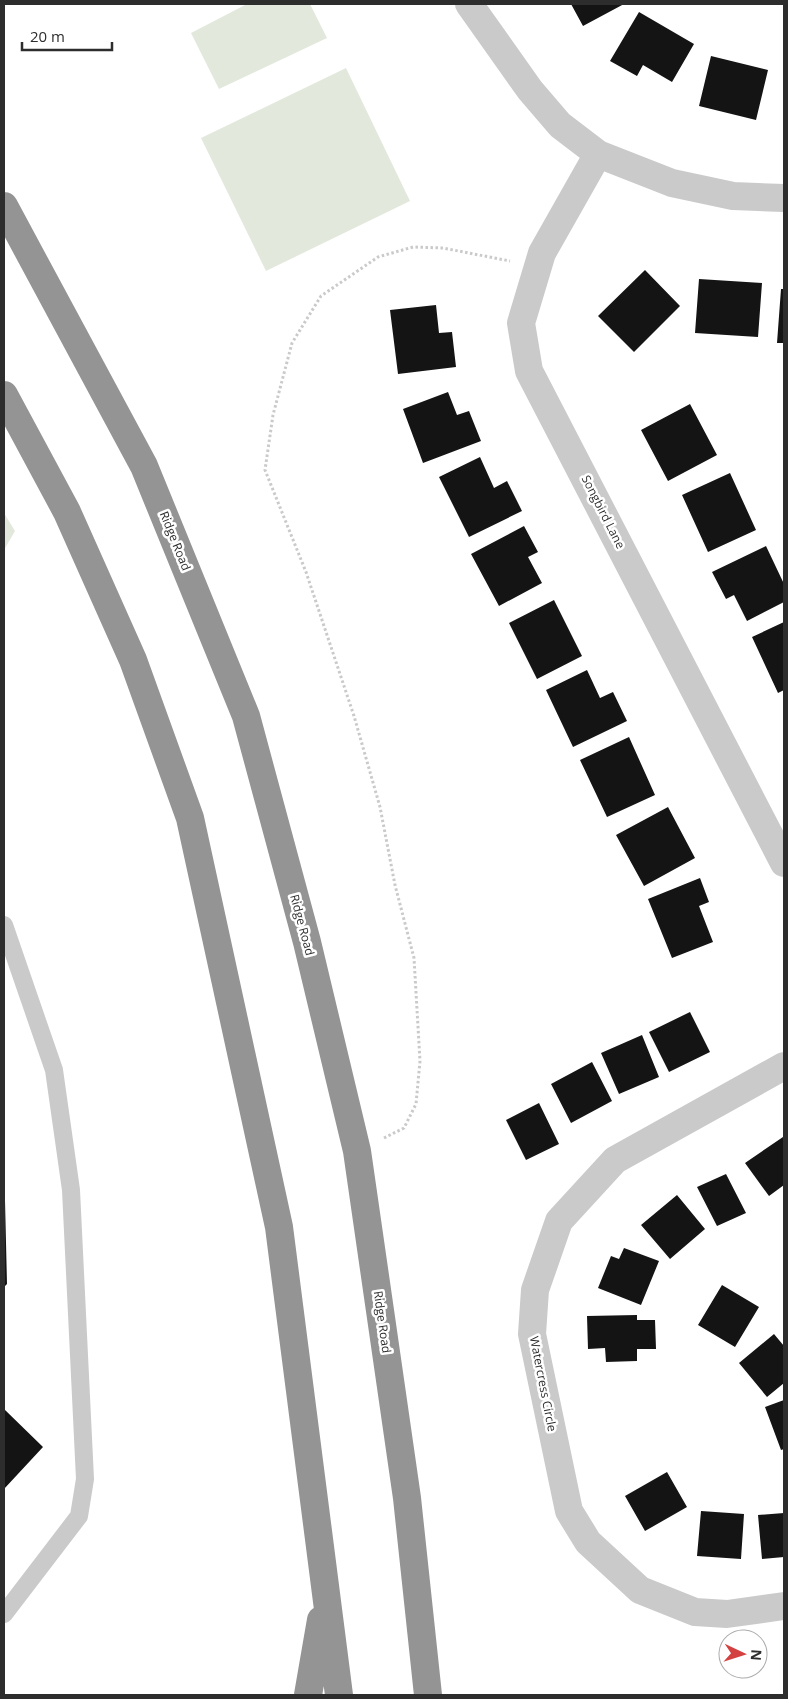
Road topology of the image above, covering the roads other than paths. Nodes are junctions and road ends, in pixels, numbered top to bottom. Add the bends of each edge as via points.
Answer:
1 (469, 4) edge
2 (598, 154) junction
3 (784, 198) edge
4 (4, 206) edge
5 (4, 395) edge
6 (784, 863) edge
7 (4, 925) edge
8 (784, 1066) edge
9 (325, 1594) junction
10 (784, 1606) edge
11 (4, 1614) edge
12 (421, 1633) junction
13 (308, 1695) edge
14 (339, 1695) edge
15 (428, 1695) edge
16 (448, 1695) edge

1 - 2 street via 536,97 560,124
2 - 3 street via 672,183 733,196
2 - 6 street, Songbird Lane via 542,253 521,323 530,371
4 - 12 highway, Ridge Road via 144,466 246,716 307,942 357,1151 407,1498
5 - 9 highway via 67,512 133,660 190,818 279,1227
7 - 11 lane via 54,1070 71,1190 85,1479 78,1516
8 - 10 street, Watercress Circle via 615,1160 559,1221 535,1290 532,1334 569,1511 588,1542 640,1590 695,1612 727,1614
9 - 13 highway
9 - 14 highway
12 - 15 highway, Ridge Road
12 - 16 highway

